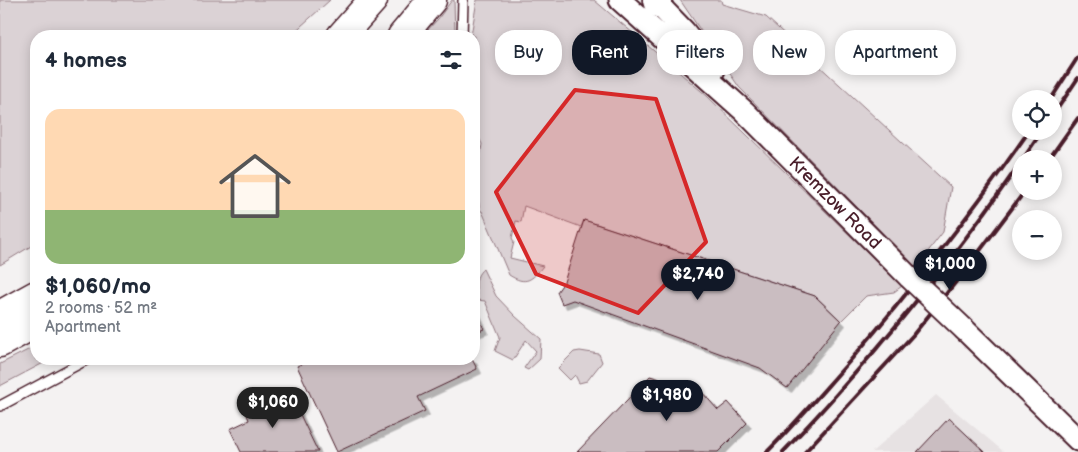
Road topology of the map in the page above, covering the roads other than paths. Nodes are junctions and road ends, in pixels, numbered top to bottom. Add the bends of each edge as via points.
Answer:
1 (373, 0) edge
2 (432, 0) edge
3 (462, 0) edge
4 (620, 0) edge
5 (656, 1) edge
6 (346, 30) edge
7 (407, 30) edge
8 (462, 30) edge
9 (744, 111) junction
10 (30, 298) edge
11 (0, 315) edge
12 (30, 326) edge
13 (0, 343) edge
14 (77, 365) edge
15 (0, 406) edge
16 (1078, 440) edge

1 - 6 highway
2 - 7 highway
3 - 8 lane
4 - 9 street, Kremzow Road
5 - 9 street, Kremzow Road via 684,31
9 - 16 street, Kremzow Road, bridge
10 - 11 highway
12 - 13 highway
14 - 15 lane

